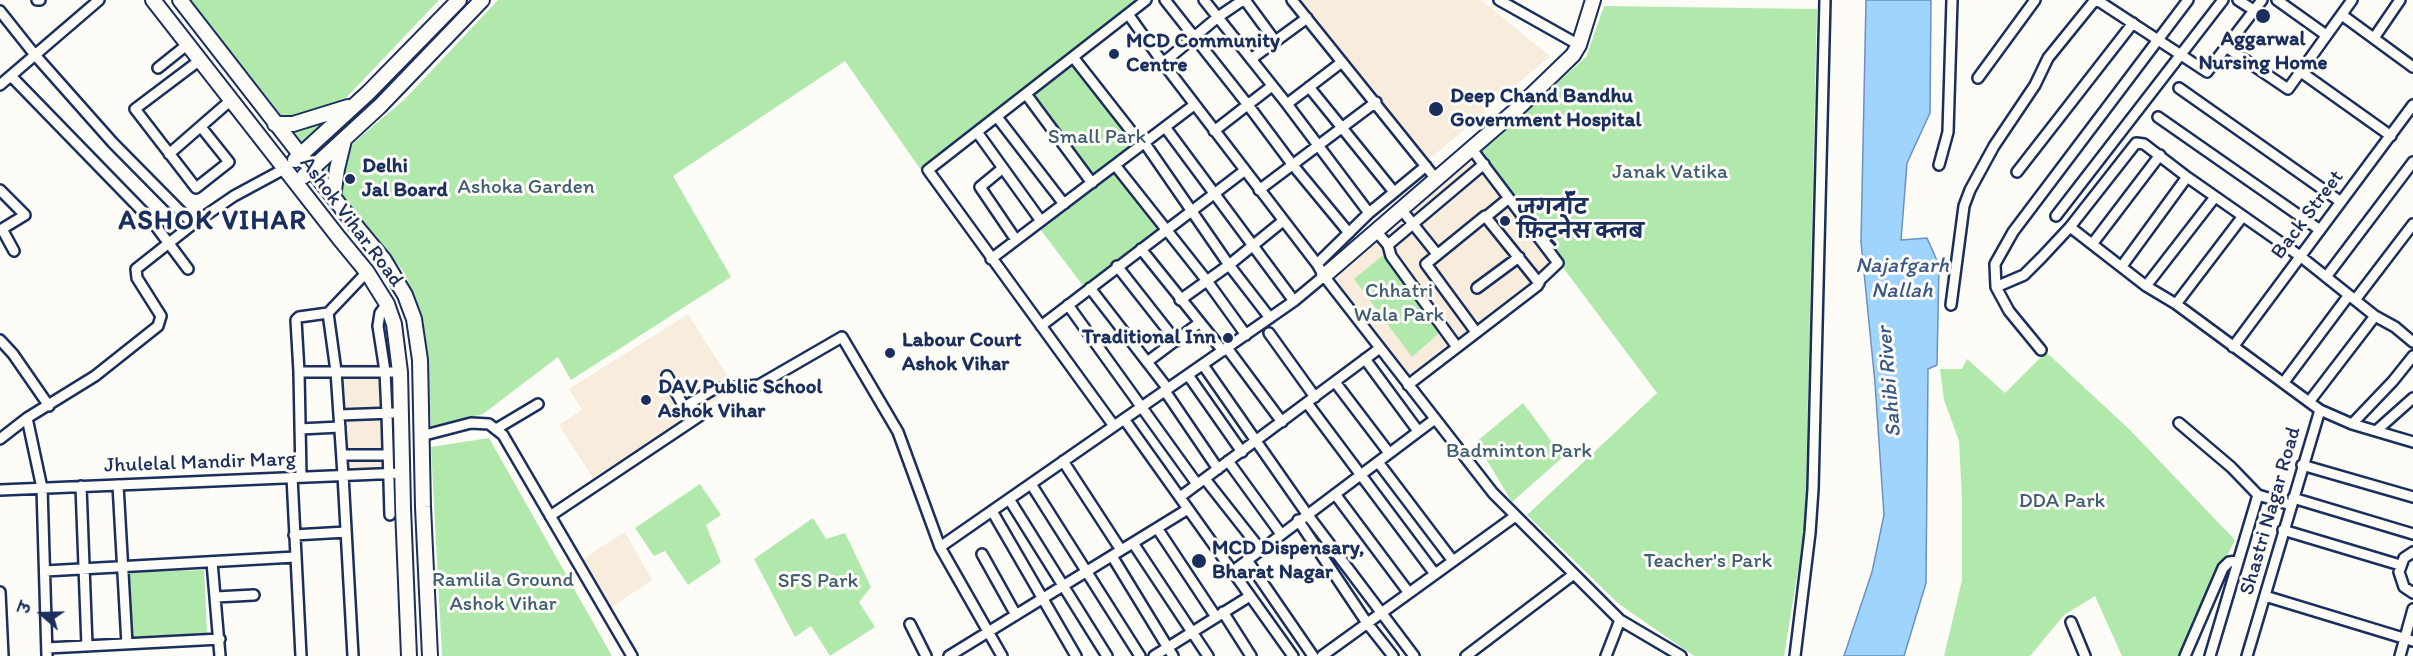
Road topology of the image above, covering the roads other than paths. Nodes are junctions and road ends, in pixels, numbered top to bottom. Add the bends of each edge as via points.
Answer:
1 (99, 0) edge
2 (153, 0) edge
3 (180, 0) edge
4 (459, 0) edge
5 (482, 0) edge
6 (1146, 0) edge
7 (1165, 0) edge
8 (1204, 0) edge
9 (1244, 0) edge
10 (1292, 0) edge
11 (1499, 0) edge
12 (1593, 0) edge
13 (1825, 0) edge
14 (1952, 0) edge
15 (2035, 0) edge
16 (2096, 0) edge
17 (2188, 0) edge
18 (2223, 0) edge
19 (2238, 0) edge
20 (2262, 0) edge
21 (2277, 0) edge
22 (2352, 0) edge
23 (2400, 0) edge
24 (0, 11) edge
25 (2254, 11) junction
26 (1128, 14) junction
27 (2342, 15) junction
28 (1218, 17) junction
29 (1307, 18) junction
30 (2133, 23) junction
31 (2326, 35) junction
32 (1194, 37) junction
33 (2374, 38) junction
34 (2157, 40) junction
35 (1275, 41) junction
36 (188, 44) junction
37 (1579, 45) junction
38 (2226, 47) junction
39 (35, 55) junction
40 (2181, 55) junction
41 (1073, 57) junction
42 (1251, 59) junction
43 (200, 60) junction
44 (1342, 62) junction
45 (1163, 63) junction
46 (2413, 67) edge
47 (158, 68) dead end
48 (2301, 72) junction
49 (11, 75) junction
50 (1978, 78) dead end
51 (0, 85) edge
52 (1272, 86) junction
53 (1309, 87) junction
54 (2179, 88) dead end
55 (1026, 94) junction
56 (231, 100) junction
57 (1376, 102) junction
58 (1287, 104) junction
59 (356, 105) junction
60 (1194, 105) junction
61 (1248, 105) junction
62 (2413, 105) edge
63 (997, 117) junction
64 (2158, 117) dead end
65 (275, 124) junction
66 (201, 126) junction
67 (1342, 126) junction
68 (1165, 127) junction
69 (1214, 131) junction
70 (977, 132) junction
71 (2391, 136) junction
72 (345, 139) junction
73 (1143, 144) junction
74 (1317, 145) junction
75 (1472, 148) junction
76 (169, 154) junction
77 (2160, 155) junction
78 (301, 156) junction
79 (2413, 162) edge
80 (1292, 164) junction
81 (1484, 164) junction
82 (1115, 165) junction
83 (1939, 165) dead end
84 (1426, 166) junction
85 (1003, 168) junction
86 (285, 169) junction
87 (311, 169) junction
88 (1244, 171) junction
89 (2017, 172) dead end
90 (2187, 177) junction
91 (1436, 178) junction
92 (296, 183) junction
93 (1092, 183) junction
94 (0, 190) edge
95 (1259, 190) junction
96 (1394, 192) junction
97 (1214, 194) junction
98 (333, 197) junction
99 (2215, 197) junction
100 (1509, 198) junction
101 (2341, 202) junction
102 (1064, 204) junction
103 (1193, 209) junction
104 (1401, 209) junction
105 (1369, 213) junction
106 (1487, 216) junction
107 (2056, 216) dead end
108 (2244, 216) junction
109 (1041, 221) junction
110 (1283, 221) junction
111 (1412, 223) junction
112 (193, 224) junction
113 (2413, 224) edge
114 (2070, 227) junction
115 (2320, 230) junction
116 (1166, 231) junction
117 (1376, 231) junction
118 (1349, 234) junction
119 (1016, 240) junction
120 (170, 242) junction
121 (2093, 243) junction
122 (1388, 244) junction
123 (1253, 246) junction
124 (1141, 249) junction
125 (14, 251) dead end
126 (1437, 254) junction
127 (2300, 256) junction
128 (1519, 257) junction
129 (991, 259) junction
130 (1229, 265) junction
131 (1118, 266) junction
132 (2122, 266) junction
133 (1426, 267) junction
134 (188, 268) dead end
135 (1320, 270) junction
136 (367, 272) junction
137 (2326, 277) junction
138 (1410, 279) junction
139 (1207, 281) junction
140 (1539, 281) junction
141 (2146, 286) junction
142 (1996, 287) junction
143 (1090, 288) junction
144 (1477, 288) dead end
145 (2352, 297) junction
146 (1180, 300) junction
147 (1294, 301) junction
148 (387, 304) junction
149 (1951, 304) dead end
150 (2176, 304) junction
151 (1068, 305) junction
152 (328, 313) junction
153 (2375, 315) junction
154 (1270, 318) junction
155 (1199, 323) junction
156 (1041, 326) junction
157 (1476, 332) junction
158 (1269, 333) dead end
159 (1246, 335) junction
160 (0, 340) edge
161 (1176, 341) junction
162 (2413, 342) edge
163 (1457, 347) junction
164 (2233, 347) junction
165 (1380, 348) junction
166 (1225, 349) junction
167 (2041, 350) dead end
168 (2413, 356) edge
169 (1365, 359) junction
170 (1147, 363) junction
171 (1203, 364) junction
172 (336, 371) junction
173 (385, 371) junction
174 (298, 372) junction
175 (400, 372) junction
176 (1188, 375) junction
177 (667, 376) dead end
178 (1335, 382) junction
179 (2284, 382) junction
180 (1408, 385) junction
181 (1167, 390) junction
182 (2413, 398) edge
183 (1311, 400) junction
184 (2309, 402) junction
185 (538, 404) dead end
186 (49, 406) junction
187 (1142, 407) junction
188 (2320, 410) junction
189 (394, 413) junction
190 (704, 413) dead end
191 (339, 415) junction
192 (27, 418) junction
193 (1124, 419) junction
194 (1435, 419) junction
195 (1282, 422) junction
196 (2179, 423) dead end
197 (2352, 424) junction
198 (1114, 426) junction
199 (340, 427) junction
200 (300, 429) junction
201 (496, 429) junction
202 (1418, 431) junction
203 (2376, 431) junction
204 (422, 436) junction
205 (0, 439) edge
206 (1256, 441) junction
207 (2413, 442) edge
208 (1242, 452) junction
209 (1389, 453) junction
210 (342, 455) junction
211 (388, 455) junction
212 (1063, 461) junction
213 (1228, 461) junction
214 (1378, 462) junction
215 (2302, 465) junction
216 (1218, 469) junction
217 (395, 473) junction
218 (344, 475) junction
219 (1360, 475) junction
220 (296, 477) junction
221 (1201, 482) junction
222 (1031, 484) junction
223 (118, 485) junction
224 (81, 486) junction
225 (42, 488) junction
226 (0, 490) edge
227 (1335, 494) junction
228 (2258, 495) junction
229 (1180, 497) junction
230 (2413, 497) edge
231 (1009, 499) junction
232 (2292, 501) junction
233 (1188, 509) junction
234 (992, 511) junction
235 (1307, 514) junction
236 (390, 515) dead end
237 (550, 516) junction
238 (1514, 517) junction
239 (1298, 520) junction
240 (1157, 528) junction
241 (2283, 530) junction
242 (346, 532) junction
243 (1281, 534) junction
244 (2413, 534) edge
245 (294, 535) junction
246 (1133, 543) junction
247 (940, 547) junction
248 (1261, 550) junction
249 (2413, 552) edge
250 (1116, 553) junction
251 (982, 554) dead end
252 (295, 557) junction
253 (1247, 560) junction
254 (1453, 561) junction
255 (2238, 561) junction
256 (212, 562) junction
257 (2400, 565) junction
258 (122, 567) junction
259 (84, 569) junction
260 (1087, 571) junction
261 (1233, 571) junction
262 (45, 572) junction
263 (1435, 574) junction
264 (1574, 574) junction
265 (1063, 586) junction
266 (0, 592) edge
267 (1409, 593) junction
268 (2413, 594) edge
269 (254, 595) dead end
270 (1250, 596) junction
271 (2265, 596) junction
272 (216, 597) junction
273 (1043, 598) junction
274 (2413, 609) edge
275 (1382, 612) junction
276 (1220, 614) junction
277 (1016, 615) junction
278 (1620, 620) junction
279 (2072, 622) dead end
280 (1367, 623) junction
281 (910, 624) dead end
282 (988, 632) junction
283 (1192, 632) junction
284 (220, 639) junction
285 (2409, 640) edge
286 (127, 644) junction
287 (87, 646) junction
288 (47, 652) edge
289 (72, 652) edge
290 (1170, 652) edge
291 (3, 656) edge
292 (220, 656) edge
293 (301, 656) edge
294 (353, 656) edge
295 (409, 656) edge
296 (430, 656) edge
297 (632, 656) edge
298 (926, 656) edge
299 (949, 656) edge
300 (1002, 656) edge
301 (1076, 656) edge
302 (1107, 656) edge
303 (1140, 656) edge
304 (1154, 656) edge
305 (1208, 656) edge
306 (1251, 656) edge
307 (1293, 656) edge
308 (1313, 656) edge
309 (1322, 656) edge
310 (1393, 656) edge
311 (1414, 656) edge
312 (1466, 656) edge
313 (1606, 656) edge
314 (1682, 656) edge
315 (1795, 656) edge
316 (2085, 656) edge
317 (2185, 656) edge
318 (2210, 656) edge
319 (2247, 656) edge
320 (2400, 656) edge

1 - 39 street
2 - 36 main road, Ashok Vihar Road
3 - 65 main road, Ashok Vihar Road
4 - 59 main road
5 - 72 main road
6 - 26 street
7 - 32 street
8 - 28 street
9 - 28 street
9 - 35 street
10 - 29 street
11 - 37 street
12 - 37 main road
13 - 315 street via 1813,489
14 - 83 street via 1948,132
15 - 50 street
16 - 30 street
16 - 149 street via 2048,58 1970,190 1964,206
17 - 34 street
18 - 40 street
19 - 25 street
20 - 25 street
21 - 31 street
22 - 27 street
23 - 33 street
24 - 39 street
25 - 38 street
26 - 41 street
26 - 45 street
27 - 31 street
27 - 33 street
28 - 32 street
28 - 42 street
29 - 35 street
29 - 44 street
30 - 34 street
30 - 89 street
31 - 48 street
32 - 45 street
32 - 61 street
33 - 46 street
34 - 40 street
34 - 142 street via 2001,251 1995,264
35 - 42 street
36 - 43 main road, Ashok Vihar Road
36 - 47 street
37 - 75 main road via 1516,110
38 - 40 street via 2207,72
38 - 48 street via 2284,89 2290,88
39 - 49 street
39 - 112 street via 112,143
40 - 107 street
41 - 55 street
41 - 73 street
42 - 52 street
43 - 56 main road, Ashok Vihar Road
43 - 76 street via 135,109
44 - 53 street
44 - 57 street
45 - 60 street
48 - 71 street
49 - 51 street
49 - 120 street
52 - 58 street
52 - 61 street
53 - 58 street
53 - 67 street
54 - 101 street
55 - 63 street
55 - 93 street
56 - 66 street
56 - 86 main road, Ashok Vihar Road
57 - 67 street
57 - 84 street
58 - 74 street
59 - 65 main road via 319,118
59 - 78 main road
60 - 68 street
60 - 69 street
61 - 69 street
61 - 80 street
62 - 71 street, Back Street
63 - 70 street
63 - 102 street
64 - 115 street
65 - 78 main road, Ashok Vihar Road
66 - 76 street
66 - 76 street via 228,162 196,188
67 - 74 street
67 - 96 street
68 - 73 street
68 - 97 street
69 - 88 street
70 - 85 street
70 - 129 street via 928,170
71 - 101 street, Back Street
72 - 87 main road
72 - 98 main road
73 - 82 street
73 - 103 street
74 - 80 street
74 - 105 street
75 - 81 street
75 - 91 main road
77 - 90 street
77 - 114 street via 2136,143
77 - 121 street
78 - 86 main road
78 - 87 main road, Ashok Vihar Road
79 - 137 street
80 - 95 street
80 - 118 street
81 - 100 street
81 - 111 street
82 - 93 street
82 - 116 street
84 - 91 street
84 - 96 street
85 - 109 street
85 - 119 street via 980,187
86 - 92 main road, Ashok Vihar Road
86 - 112 street
87 - 92 main road
87 - 98 main road, Ashok Vihar Road
88 - 95 street
88 - 97 street
90 - 99 street
90 - 132 street
91 - 104 main road
92 - 136 main road, Ashok Vihar Road
93 - 102 street
94 - 125 street via 25,215 2,229
95 - 110 street
96 - 105 street
97 - 103 street
97 - 123 street
98 - 204 main road, Ashok Vihar Road via 384,260 414,319 420,360
99 - 108 street
99 - 141 street
100 - 106 street
100 - 140 street via 1558,263
101 - 115 street, Back Street
102 - 109 street
103 - 116 street
103 - 130 street
104 - 111 street
104 - 117 main road
105 - 118 street
106 - 126 street
106 - 128 street
108 - 127 street
108 - 150 street
109 - 119 street
110 - 123 street
110 - 135 street
111 - 122 street
111 - 126 street
112 - 120 street
113 - 145 street
114 - 121 street, Shastri Nagar Road
114 - 142 street via 2025,275
115 - 127 street, Back Street
116 - 124 street
116 - 139 street
117 - 122 street
117 - 135 main road
118 - 135 street
119 - 129 street
120 - 134 street
120 - 186 street via 135,273 161,316 158,326 95,376
121 - 132 street, Shastri Nagar Road
122 - 138 street via 1391,256
123 - 130 street
123 - 147 street
124 - 131 street
124 - 146 street
126 - 133 street
127 - 137 street
127 - 164 street, Back Street
128 - 140 street
128 - 144 street
129 - 156 street
130 - 139 street
130 - 154 street
131 - 143 street
131 - 161 street
132 - 141 street, Shastri Nagar Road
133 - 138 street
133 - 157 street
135 - 147 street
135 - 165 street
136 - 148 main road, Ashok Vihar Road
136 - 152 street
137 - 145 street
138 - 163 street
139 - 146 street
139 - 159 street
140 - 157 street
141 - 150 street, Shastri Nagar Road
142 - 167 street via 2009,311
143 - 151 street
143 - 170 street
145 - 153 street
145 - 179 street
146 - 155 street
147 - 154 street
148 - 173 street via 380,313 378,326
148 - 175 main road, Ashok Vihar Road via 394,324
150 - 164 street, Shastri Nagar Road
151 - 156 street
151 - 187 street
152 - 172 street
152 - 174 street via 299,316 296,320
153 - 162 street
153 - 184 street
154 - 159 street
155 - 161 street
155 - 166 street
156 - 198 street
157 - 163 street
158 - 183 street
159 - 166 street
160 - 186 street
161 - 170 street
163 - 180 street
164 - 179 street, Shastri Nagar Road
165 - 169 street
165 - 180 street
166 - 171 street
166 - 195 street
168 - 197 street
169 - 178 street
169 - 202 street
170 - 181 street
171 - 176 street
171 - 206 street
172 - 173 street
172 - 174 street
172 - 191 street
173 - 175 street
173 - 189 street
174 - 200 street
175 - 189 main road, Ashok Vihar Road
176 - 181 street
176 - 208 street
177 - 247 street via 684,406 714,389 759,385 842,338 898,432
178 - 183 street
178 - 209 street
179 - 184 street, Shastri Nagar Road
180 - 194 street
181 - 187 street
181 - 216 street
182 - 203 street
183 - 195 street
183 - 219 street
184 - 188 street, Shastri Nagar Road
185 - 201 street
186 - 192 street
187 - 193 street
187 - 221 street
188 - 197 street
188 - 215 street, Shastri Nagar Road
189 - 191 street
189 - 211 street
189 - 217 main road, Ashok Vihar Road
190 - 237 street
191 - 199 street
192 - 205 street
192 - 225 street
193 - 198 street
193 - 229 street
194 - 202 street
194 - 238 street
195 - 206 street
196 - 228 street
197 - 203 street
198 - 212 street
199 - 200 street
199 - 210 street
200 - 220 street
201 - 204 street via 489,424 471,423
201 - 237 street
202 - 209 street
203 - 207 street
204 - 296 main road, Ashok Vihar Road
206 - 208 street
206 - 235 street
208 - 213 street
209 - 214 street
210 - 211 street
210 - 218 street
211 - 217 street
212 - 222 street
212 - 250 street
213 - 216 street
213 - 243 street
214 - 219 street
214 - 254 street
215 - 230 street
215 - 232 street, Shastri Nagar Road
216 - 221 street
217 - 218 street, Jhulelal Mandir Marg
217 - 236 street
217 - 295 main road, Ashok Vihar Road
218 - 220 street, Jhulelal Mandir Marg
218 - 242 street
219 - 227 street
219 - 263 street
220 - 223 street, Jhulelal Mandir Marg
220 - 245 street
221 - 229 street
221 - 248 street
222 - 231 street
222 - 260 street
223 - 224 street, Jhulelal Mandir Marg
223 - 258 street
224 - 225 street, Jhulelal Mandir Marg
224 - 259 street
225 - 226 street, Jhulelal Mandir Marg
225 - 262 street
227 - 235 street
227 - 267 street
228 - 232 street
228 - 255 street
229 - 233 street
231 - 234 street
231 - 265 street
232 - 241 street, Shastri Nagar Road
232 - 244 street
233 - 240 street
233 - 261 street
234 - 247 street
234 - 273 street
235 - 239 street
235 - 275 street
237 - 297 street
238 - 254 street
238 - 264 street
239 - 243 street
239 - 280 street
240 - 246 street
240 - 276 street
241 - 257 street
241 - 271 street, Shastri Nagar Road
242 - 245 street
242 - 294 street
243 - 248 street
245 - 252 street
246 - 250 street
246 - 283 street
247 - 282 street
248 - 253 street
249 - 257 street
250 - 260 street
250 - 290 street
251 - 277 street
252 - 256 street
252 - 293 street
253 - 261 street
253 - 308 street
254 - 263 street
255 - 317 street via 2223,568
255 - 318 street
256 - 258 street
256 - 272 street
257 - 268 street via 2400,580
258 - 259 street
258 - 286 street
259 - 262 street
259 - 287 street
260 - 265 street
260 - 303 street
261 - 270 street
262 - 288 street
263 - 267 street
264 - 278 street
264 - 312 street
265 - 273 street
265 - 302 street
266 - 291 street
267 - 275 street
269 - 272 street
270 - 276 street
270 - 307 street
271 - 285 street
271 - 319 street, Shastri Nagar Road
272 - 284 street
273 - 277 street
273 - 301 street
274 - 285 street
275 - 280 street
275 - 311 street
276 - 283 street
276 - 306 street
277 - 282 street
278 - 313 street
278 - 314 street
279 - 316 street
280 - 309 street
280 - 310 street
281 - 298 street
282 - 299 street
282 - 300 street
283 - 290 street
283 - 305 street
284 - 286 street
284 - 292 street
285 - 320 street
286 - 287 street
287 - 289 street
288 - 289 street
290 - 304 street

